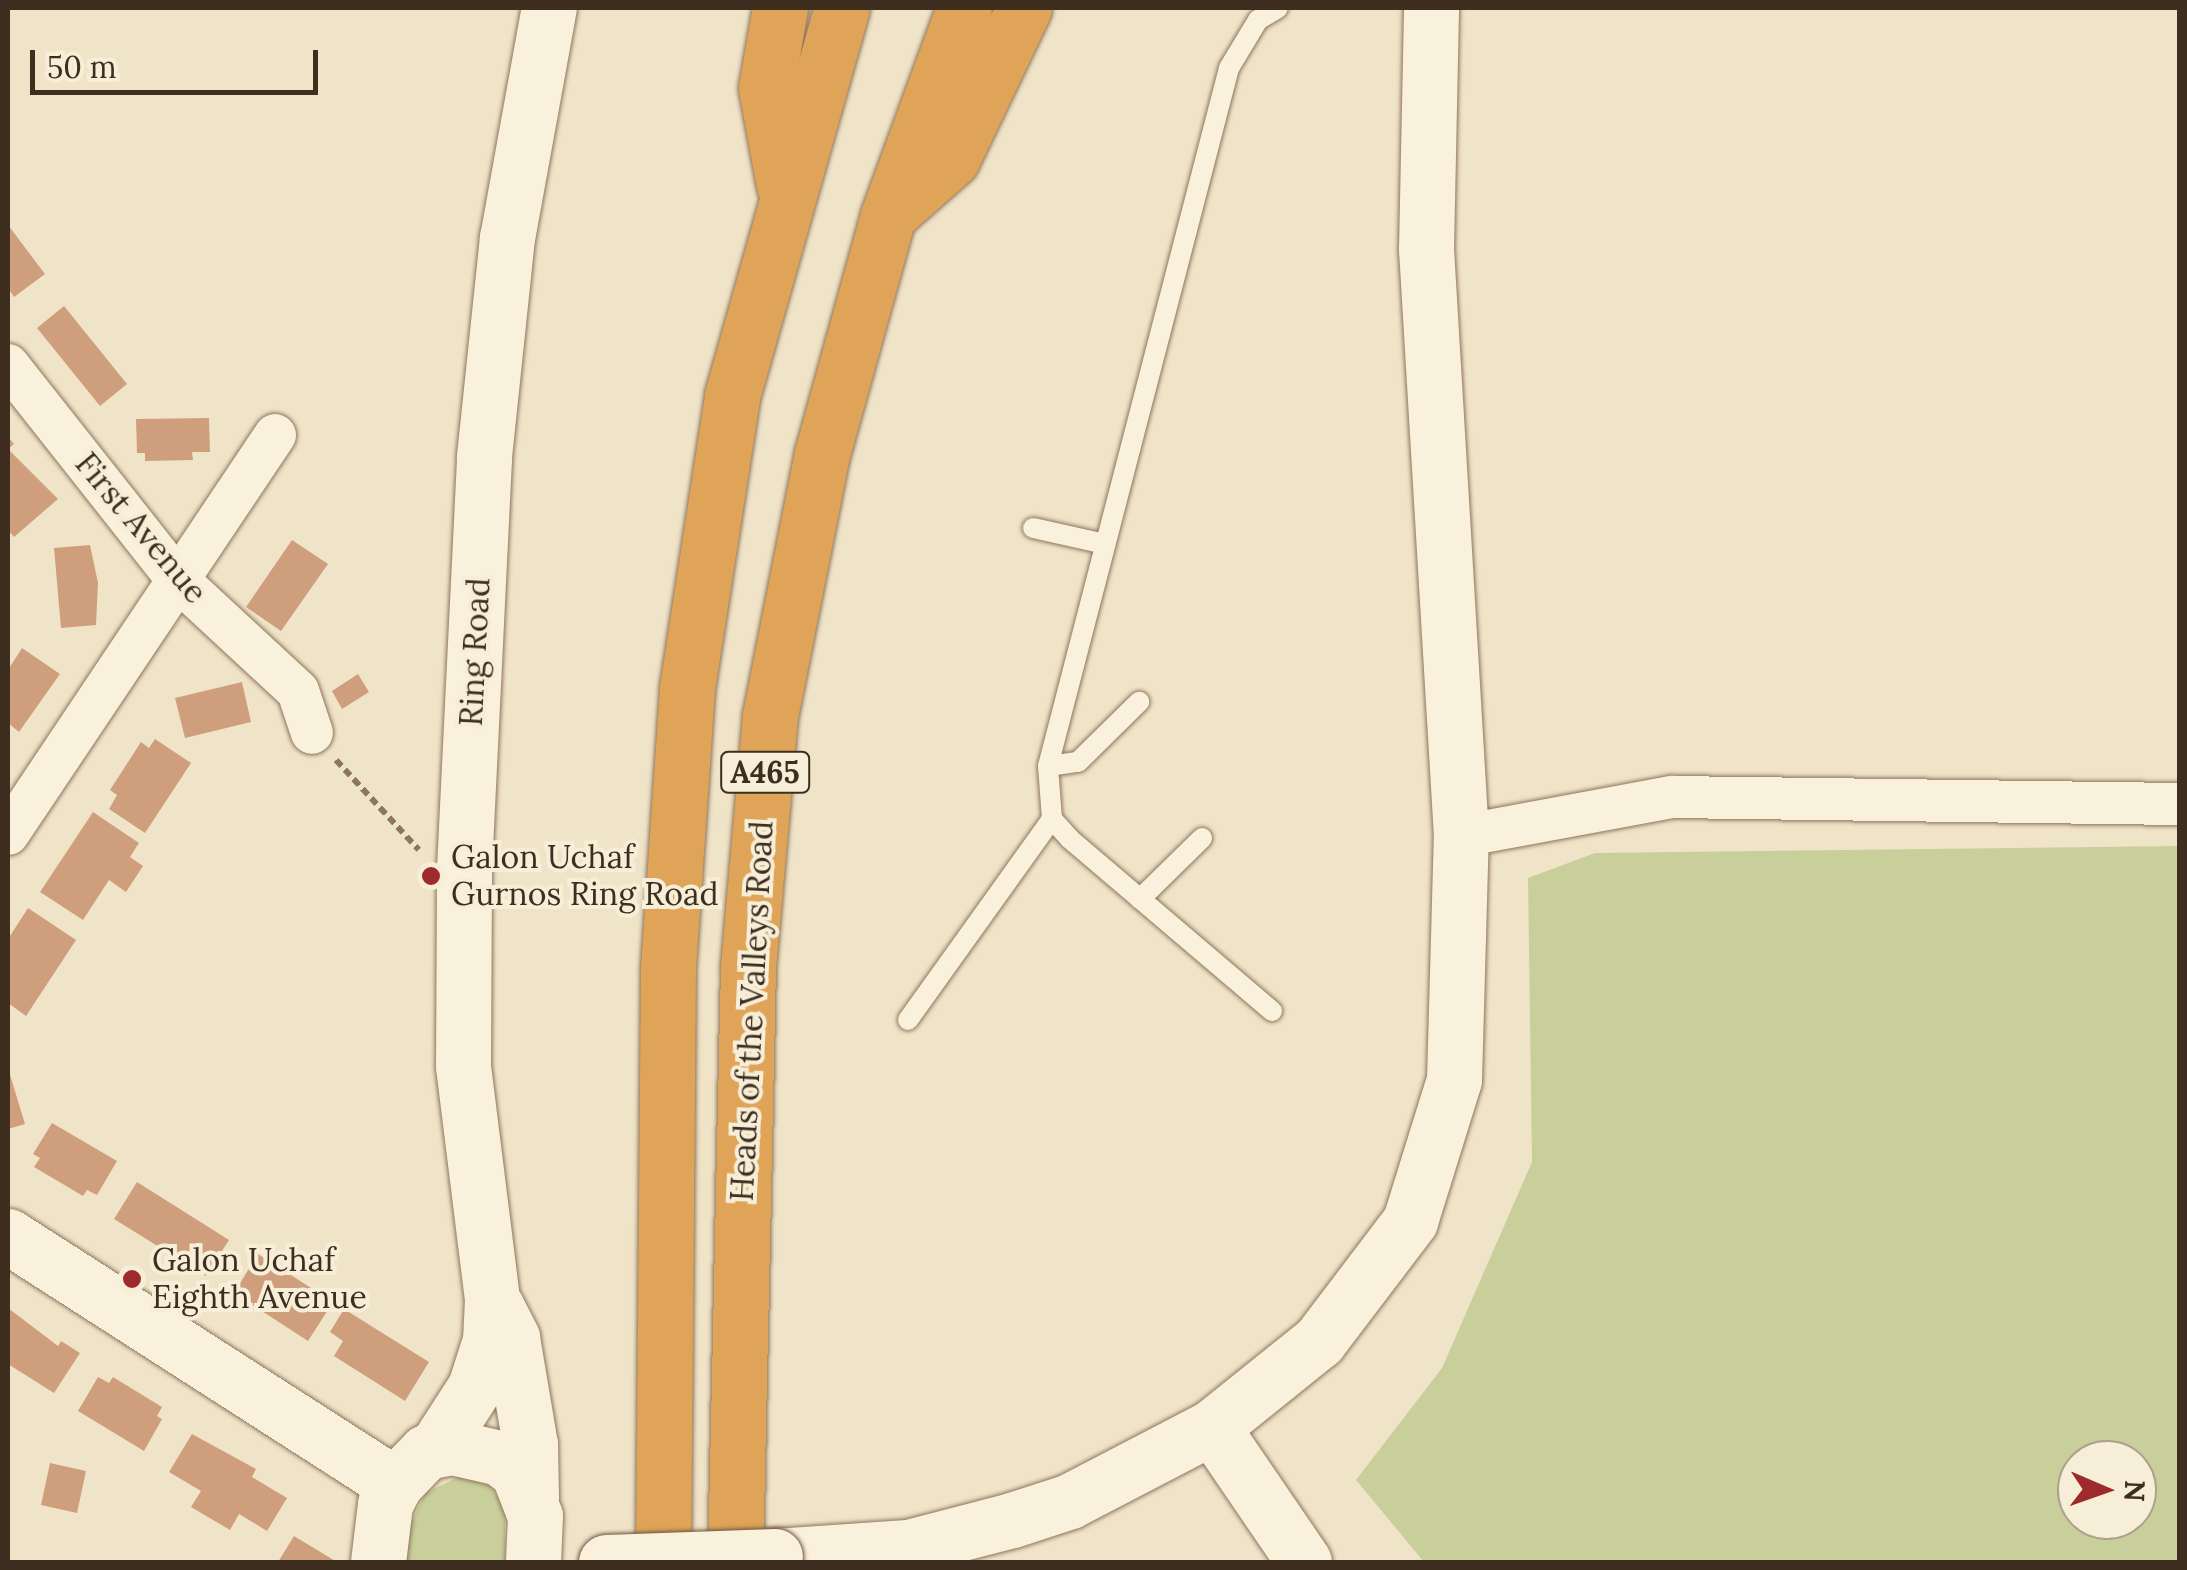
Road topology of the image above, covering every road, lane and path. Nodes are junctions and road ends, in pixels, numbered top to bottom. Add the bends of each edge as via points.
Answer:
1 (549, 8) edge
2 (780, 8) edge
3 (842, 8) edge
4 (964, 8) edge
5 (1024, 8) edge
6 (1278, 8) edge
7 (1431, 8) edge
8 (785, 193) junction
9 (888, 216) junction
10 (8, 365) edge
11 (275, 435) dead end
12 (1033, 528) dead end
13 (1105, 544) junction
14 (178, 580) junction
15 (1138, 702) dead end
16 (312, 733) joint
17 (1048, 766) junction
18 (2180, 804) edge
19 (1052, 819) junction
20 (8, 834) edge
21 (1461, 836) junction
22 (1202, 838) dead end
23 (464, 868) junction
24 (1140, 900) junction
25 (1272, 1012) dead end
26 (908, 1020) dead end
27 (8, 1236) edge
28 (492, 1299) junction
29 (1212, 1427) junction
30 (415, 1467) junction
31 (531, 1498) junction
32 (829, 1557) edge
33 (755, 1559) edge
34 (378, 1562) edge
35 (534, 1562) edge
36 (603, 1562) edge
37 (663, 1562) edge
38 (1304, 1562) edge

1 - 23 street, Ring Road via 507,238 484,456
2 - 8 highway via 766,88
3 - 8 highway, A465
4 - 9 highway, Heads of the Valleys Road / A465
5 - 9 highway via 952,160
6 - 13 lane via 1258,20 1229,68
7 - 21 street via 1426,248
8 - 37 highway, A465 via 732,396 687,688 668,968
9 - 33 highway, Heads of the Valleys Road / A465 via 822,454 770,716 748,968
10 - 14 street, First Avenue
11 - 14 street
12 - 13 lane
13 - 17 lane
14 - 16 street, First Avenue via 298,692
14 - 20 street
15 - 17 lane via 1078,762
16 - 23 path via 438,868
17 - 19 lane
18 - 21 street via 1672,798
19 - 24 lane
19 - 26 lane
21 - 29 street via 1454,1080 1410,1221 1319,1341
22 - 24 lane
23 - 28 street, Ring Road via 463,1066
24 - 25 lane
27 - 30 street
28 - 30 street, Ring Road via 490,1340 476,1387
28 - 31 street, Ring Road via 512,1338 530,1444
29 - 32 street via 1070,1501 908,1546
29 - 38 street
30 - 31 street via 452,1446 500,1458 518,1472
30 - 34 street, Ring Road via 385,1504
31 - 35 street, Ring Road
32 - 33 street
33 - 36 street, bridge

